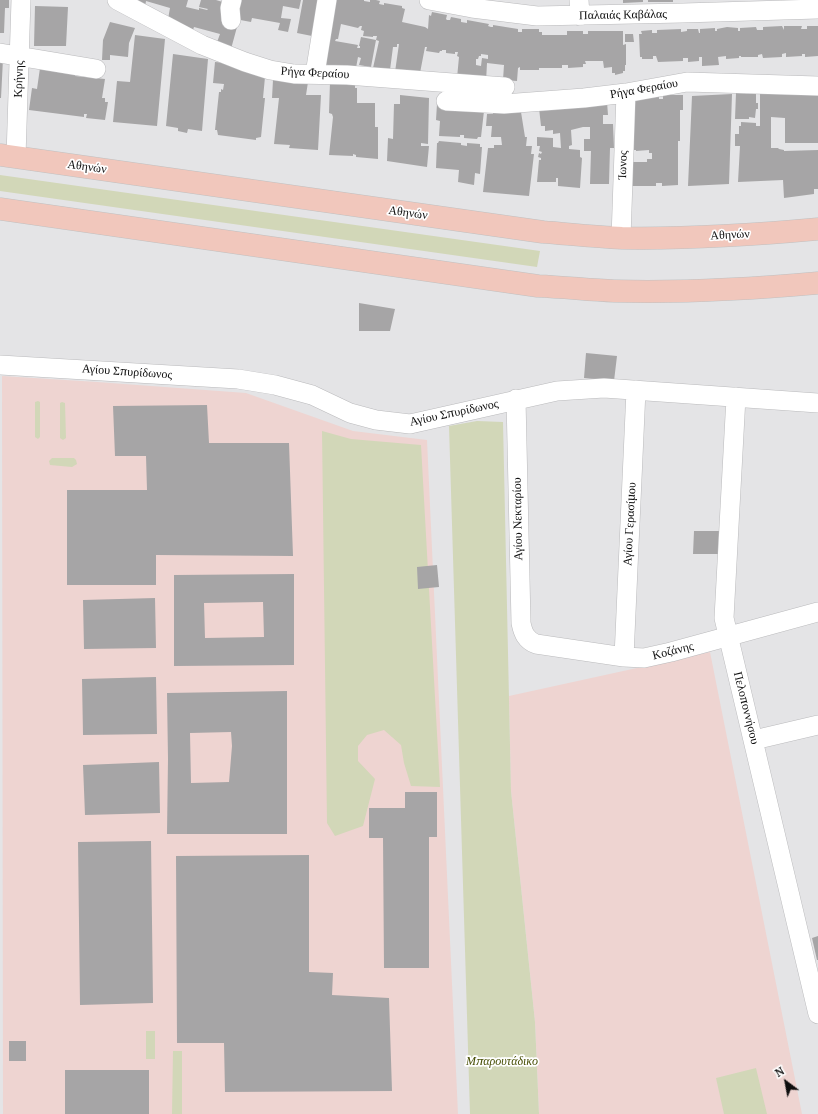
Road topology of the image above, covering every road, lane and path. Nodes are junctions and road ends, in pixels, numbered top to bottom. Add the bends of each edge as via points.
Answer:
1 (21, 0) edge
2 (117, 0) edge
3 (232, 0) edge
4 (327, 0) edge
5 (429, 0) edge
6 (472, 4) edge
7 (683, 7) edge
8 (580, 8) edge
9 (818, 9) edge
10 (231, 20) dead end
11 (0, 53) edge
12 (20, 57) junction
13 (96, 69) dead end
14 (315, 74) junction
15 (818, 86) edge
16 (504, 88) dead end
17 (626, 93) junction
18 (446, 101) dead end
19 (8, 156) edge
20 (0, 210) edge
21 (818, 229) edge
22 (621, 238) junction
23 (818, 283) edge
24 (0, 365) edge
25 (636, 390) junction
26 (736, 397) junction
27 (516, 399) junction
28 (818, 403) edge
29 (818, 612) edge
30 (728, 636) junction
31 (526, 637) joint
32 (624, 657) junction
33 (818, 725) edge
34 (754, 740) junction
35 (818, 1014) edge

1 - 12 street, Κρήνης
2 - 14 street, Ρήγα Φεραίου via 202,44 245,62 270,70
3 - 10 street
4 - 14 street
5 - 6 street, Παλαιάς Καβάλας
6 - 8 street, Παλαιάς Καβάλας via 537,16
7 - 8 street, Παλαιάς Καβάλας
7 - 9 street, Παλαιάς Καβάλας
11 - 12 street
12 - 13 street
12 - 19 street, Κρήνης
14 - 16 street, Ρήγα Φεραίου
15 - 17 street, Ρήγα Φεραίου via 687,82
17 - 18 street, Ρήγα Φεραίου via 504,104
17 - 22 street, Ίωνος
19 - 22 highway, Αθηνών via 542,232
20 - 23 highway via 538,286 686,292
21 - 22 highway, Αθηνών via 700,237
24 - 27 street, Αγίου Σπυρίδωνος via 238,379 312,395 350,413 376,420 410,424
25 - 26 street, Αγίου Σπυρίδωνος
25 - 27 street, Αγίου Σπυρίδωνος via 604,388 557,391
25 - 32 street, Αγίου Γερασίμου
26 - 28 street, Αγίου Σπυρίδωνος
26 - 30 street, Πελοποννήσου via 724,618
27 - 31 street, Αγίου Νεκταρίου via 521,623
29 - 30 street, Κοζάνης
30 - 32 street, Κοζάνης via 644,658
30 - 34 street, Πελοποννήσου
31 - 32 street, Κοζάνης via 536,644
33 - 34 street
34 - 35 street, Πελοποννήσου

